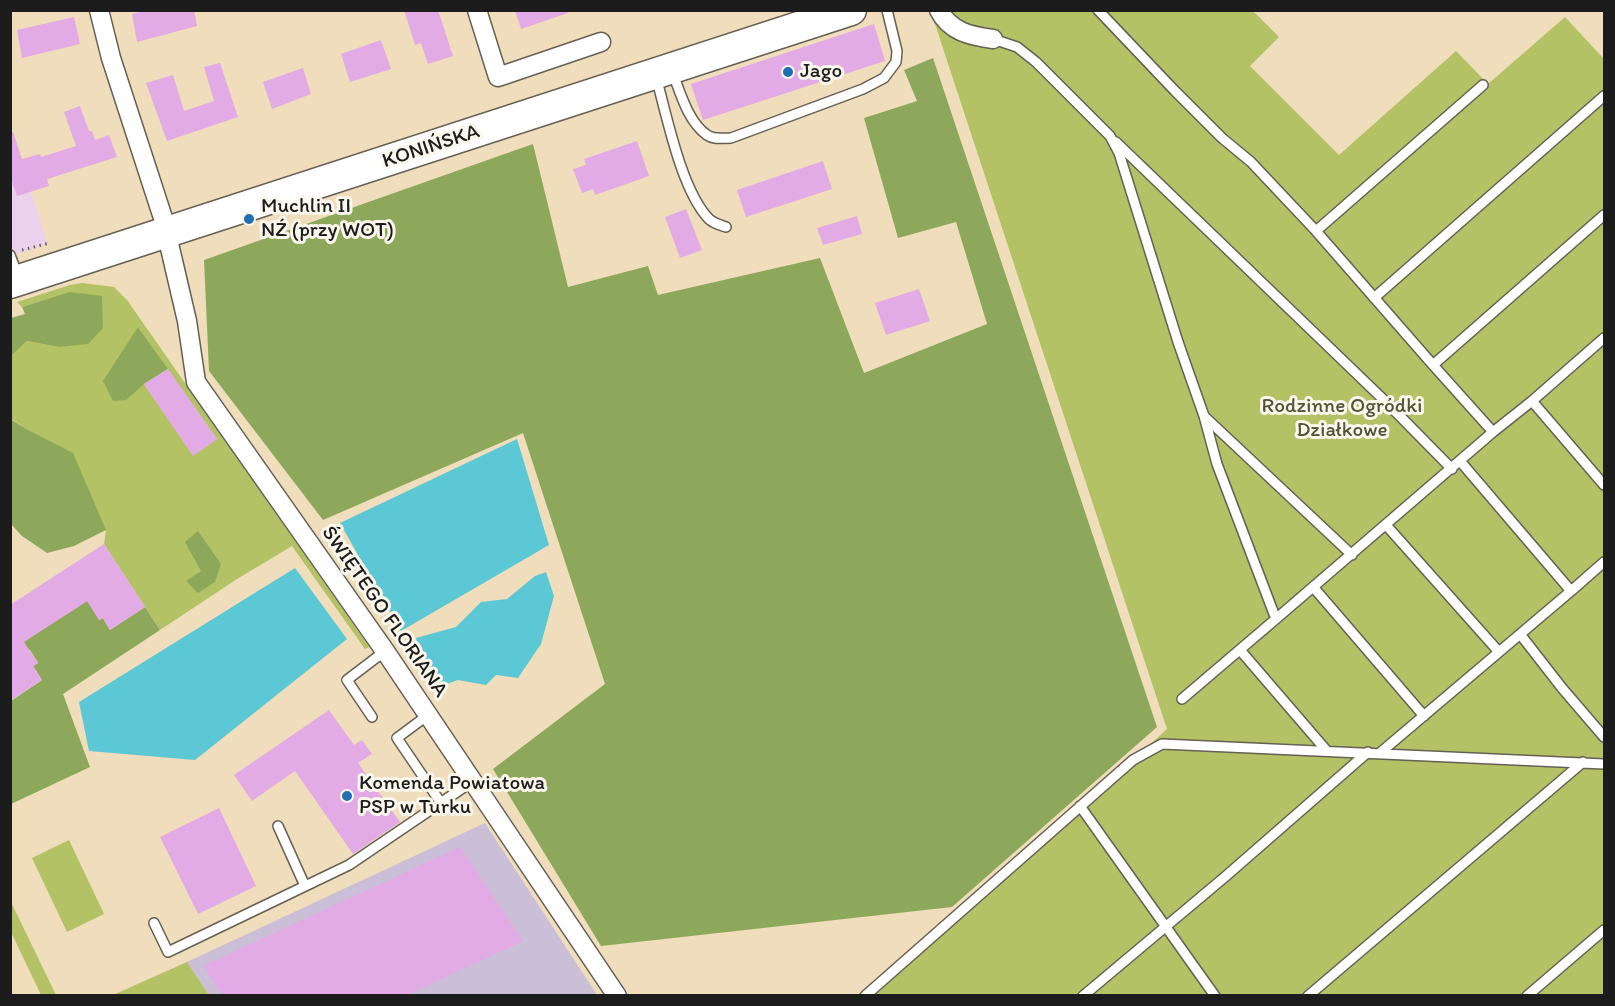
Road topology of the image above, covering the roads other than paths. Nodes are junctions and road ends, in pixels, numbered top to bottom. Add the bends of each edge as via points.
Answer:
1 (99, 10) edge
2 (477, 10) edge
3 (851, 10) edge
4 (887, 10) edge
5 (939, 10) edge
6 (1098, 10) edge
7 (993, 39) joint
8 (601, 42) dead end
9 (663, 72) junction
10 (1483, 85) dead end
11 (1605, 96) edge
12 (1110, 136) junction
13 (1605, 215) edge
14 (726, 226) dead end
15 (1316, 231) junction
16 (165, 233) junction
17 (13, 273) edge
18 (1374, 298) junction
19 (1603, 343) edge
20 (1433, 365) junction
21 (1532, 401) junction
22 (1204, 416) junction
23 (1493, 432) junction
24 (1460, 461) junction
25 (1452, 469) junction
26 (1605, 485) edge
27 (1386, 525) junction
28 (1352, 555) junction
29 (1605, 562) edge
30 (1314, 588) junction
31 (1570, 591) junction
32 (1277, 618) junction
33 (1520, 634) junction
34 (1239, 650) junction
35 (385, 651) junction
36 (1499, 652) junction
37 (1182, 699) dead end
38 (428, 716) junction
39 (1424, 716) junction
40 (372, 717) dead end
41 (1605, 737) edge
42 (1326, 750) junction
43 (1368, 752) junction
44 (1382, 752) junction
45 (1583, 762) junction
46 (1605, 764) edge
47 (472, 782) junction
48 (441, 803) junction
49 (1080, 806) junction
50 (278, 826) dead end
51 (305, 886) junction
52 (154, 923) dead end
53 (1167, 925) junction
54 (1605, 930) edge
55 (617, 996) edge
56 (865, 996) edge
57 (1083, 996) edge
58 (1215, 996) edge
59 (1308, 996) edge
60 (1527, 996) edge

1 - 16 street, ŚWIĘTEGO FLORIANA
2 - 8 street via 498,77
3 - 9 main road, KONIŃSKA
4 - 9 lane via 897,51 896,62 884,78 731,138 707,135
5 - 7 street via 944,20 960,32
6 - 15 lane
7 - 12 lane via 1017,47 1036,62
9 - 14 lane via 684,177 711,222
9 - 16 main road, KONIŃSKA
10 - 15 lane
11 - 18 lane
12 - 22 lane via 1119,153
12 - 25 lane
13 - 20 lane
15 - 18 lane
16 - 17 main road, KONIŃSKA
16 - 35 street, ŚWIĘTEGO FLORIANA via 187,321 196,382
18 - 20 lane
19 - 21 lane
20 - 23 lane
21 - 23 lane
21 - 26 lane
22 - 28 lane
22 - 32 lane via 1217,464
23 - 24 lane
24 - 25 lane
24 - 31 lane
25 - 27 lane
27 - 28 lane
27 - 36 lane
28 - 30 lane
29 - 31 lane
30 - 32 lane
30 - 39 lane
31 - 33 lane
32 - 34 lane
33 - 36 lane
33 - 41 lane
34 - 37 lane
34 - 42 lane
35 - 38 street, ŚWIĘTEGO FLORIANA
35 - 40 lane via 347,680
36 - 39 lane
38 - 47 street, ŚWIĘTEGO FLORIANA
38 - 48 lane via 397,738
39 - 44 lane
42 - 43 lane
42 - 49 lane via 1162,744 1133,760
43 - 44 lane
43 - 53 lane
44 - 45 lane
45 - 46 lane
45 - 59 lane
47 - 48 lane
47 - 55 street, ŚWIĘTEGO FLORIANA
48 - 51 lane via 349,865
49 - 53 lane
49 - 56 lane
50 - 51 lane
51 - 52 lane via 168,952
53 - 57 lane
53 - 58 lane
54 - 60 lane

